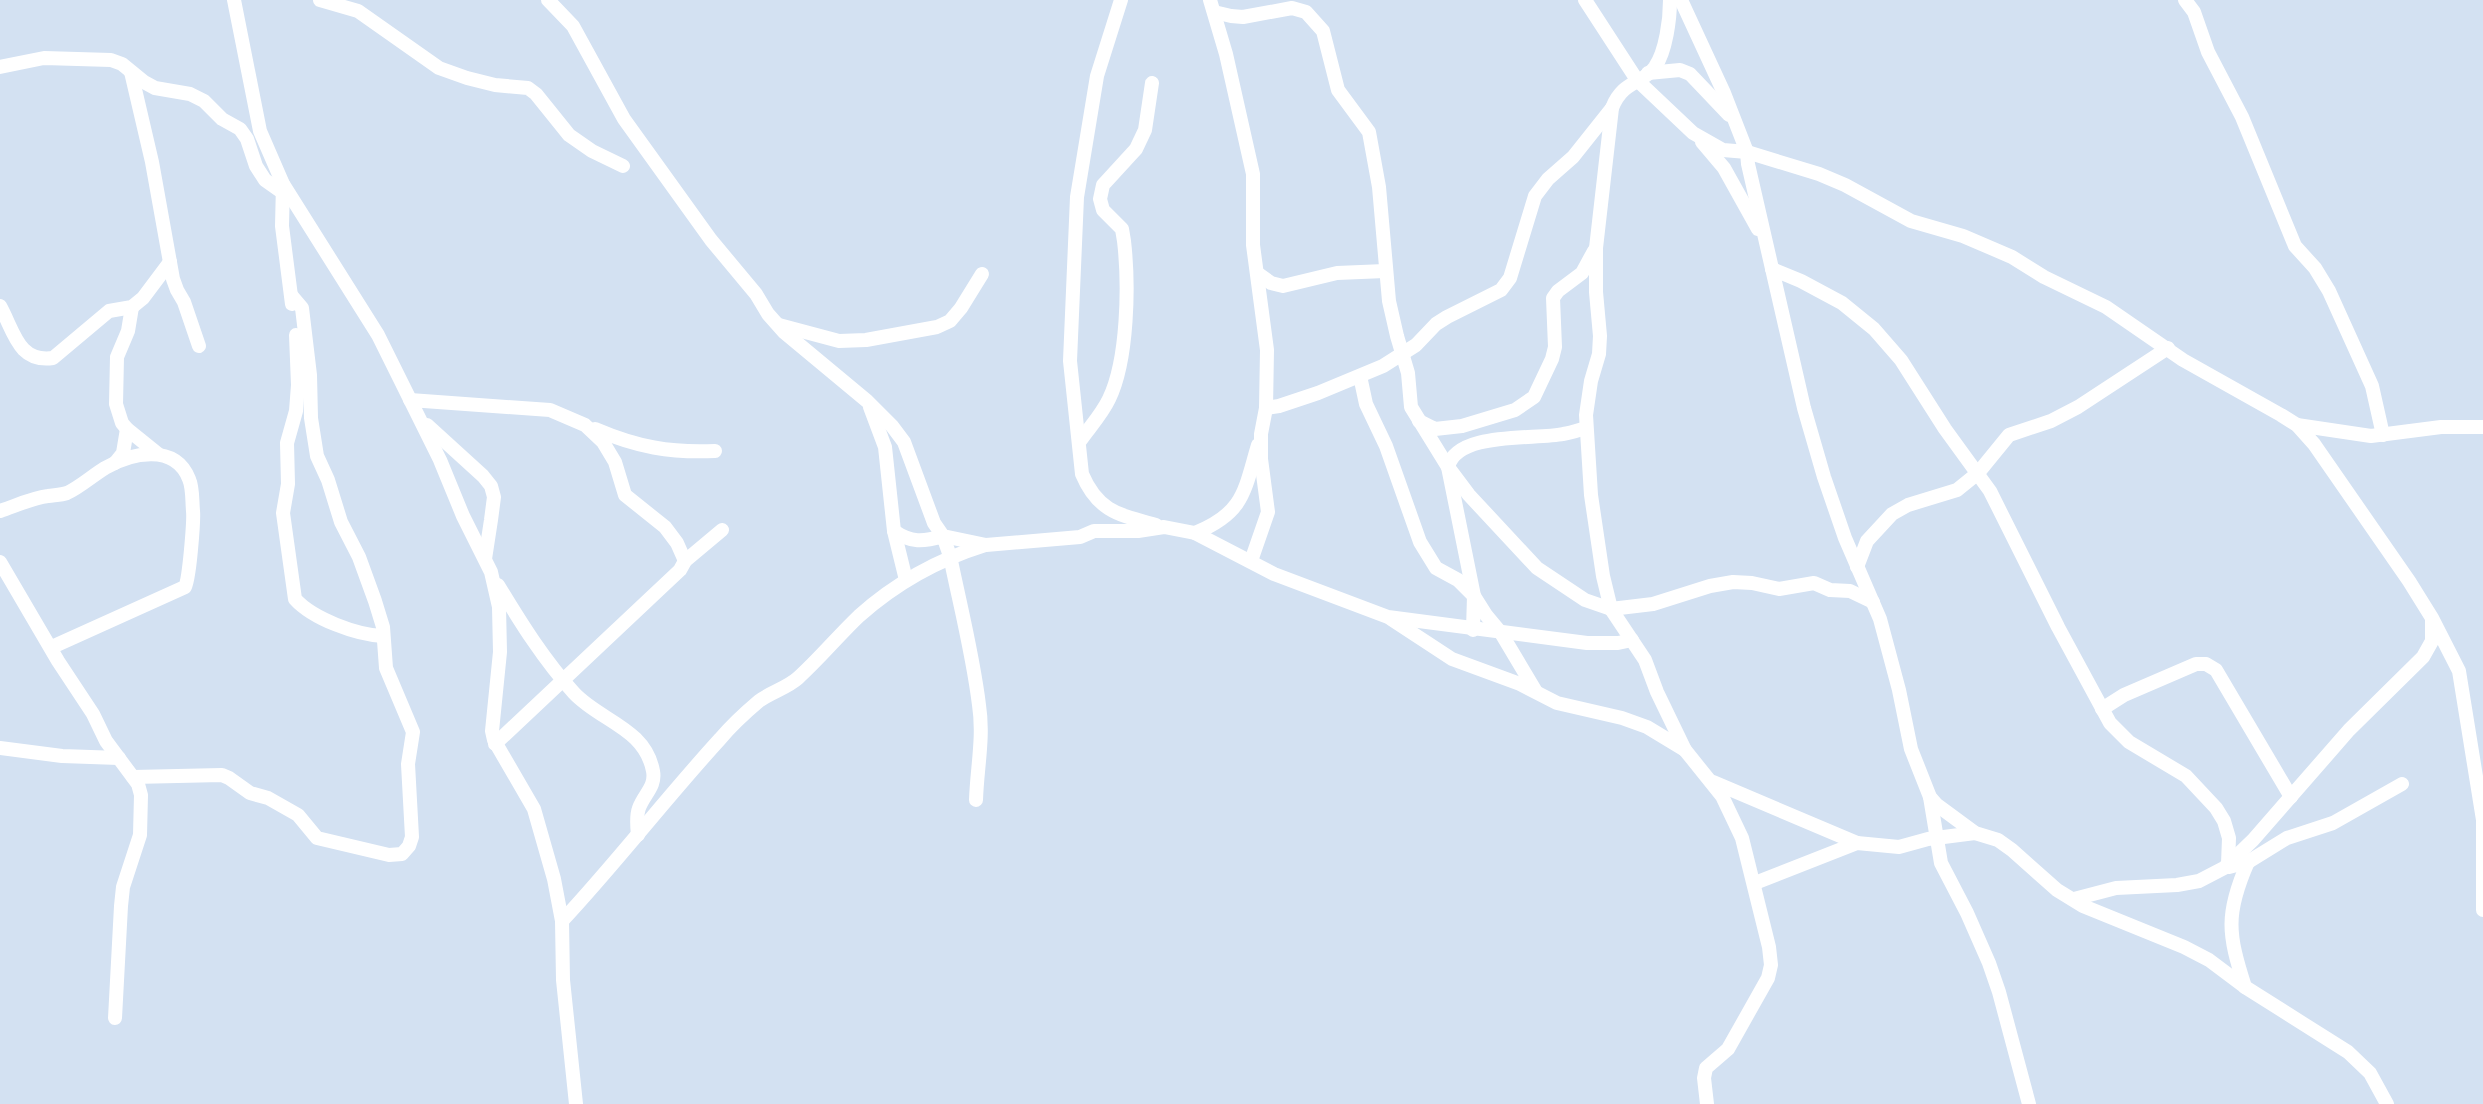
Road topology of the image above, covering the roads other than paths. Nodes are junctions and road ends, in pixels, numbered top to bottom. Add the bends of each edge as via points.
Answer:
1 (234, 0) edge
2 (320, 0) edge
3 (548, 0) edge
4 (1121, 0) edge
5 (1585, 0) edge
6 (1670, 0) edge
7 (1681, 0) edge
8 (2185, 0) edge
9 (1212, 6) edge
10 (0, 67) edge
11 (131, 72) junction
12 (1643, 76) junction
13 (1152, 83) dead end
14 (1612, 108) junction
15 (1736, 124) junction
16 (1696, 136) junction
17 (1747, 152) junction
18 (623, 166) dead end
19 (283, 188) junction
20 (1767, 244) junction
21 (1596, 248) junction
22 (170, 262) junction
23 (1773, 270) junction
24 (1385, 271) junction
25 (1257, 273) junction
26 (981, 274) dead end
27 (291, 295) junction
28 (0, 306) edge
29 (132, 307) junction
30 (777, 324) junction
31 (200, 346) dead end
32 (2168, 348) junction
33 (1403, 354) junction
34 (1360, 376) junction
35 (410, 400) junction
36 (867, 401) junction
37 (1266, 408) junction
38 (419, 418) junction
39 (1419, 421) junction
40 (585, 426) junction
41 (2297, 426) junction
42 (2483, 427) edge
43 (1586, 428) junction
44 (127, 429) junction
45 (1261, 434) junction
46 (2383, 435) junction
47 (1080, 441) junction
48 (715, 451) dead end
49 (158, 454) junction
50 (115, 463) junction
51 (1448, 467) junction
52 (1978, 473) junction
53 (0, 511) edge
54 (1164, 527) junction
55 (722, 530) dead end
56 (894, 531) junction
57 (1195, 532) junction
58 (943, 536) junction
59 (986, 545) junction
60 (950, 556) junction
61 (685, 561) junction
62 (1251, 561) junction
63 (0, 562) edge
64 (488, 565) junction
65 (1857, 567) junction
66 (906, 580) junction
67 (1474, 596) junction
68 (1873, 602) junction
69 (1611, 609) junction
70 (1388, 617) junction
71 (2432, 618) junction
72 (1473, 630) junction
73 (1501, 633) junction
74 (383, 636) junction
75 (1632, 640) junction
76 (52, 647) junction
77 (563, 679) junction
78 (1535, 690) junction
79 (2102, 709) junction
80 (495, 744) junction
81 (0, 748) edge
82 (1685, 750) junction
83 (119, 758) junction
84 (132, 777) junction
85 (1711, 781) junction
86 (2402, 784) dead end
87 (1930, 797) junction
88 (2291, 797) junction
89 (976, 801) dead end
90 (1975, 832) junction
91 (638, 835) junction
92 (1935, 838) junction
93 (1857, 843) junction
94 (2248, 862) junction
95 (2226, 866) junction
96 (1755, 883) junction
97 (2074, 899) junction
98 (2483, 910) edge
99 (562, 921) junction
100 (2246, 987) junction
101 (115, 1018) dead end
102 (576, 1104) edge
103 (1707, 1104) edge
104 (2029, 1104) edge
105 (2387, 1104) edge

1 - 19 street via 260,131
2 - 18 street via 358,11 439,68 495,85 528,88 569,135
3 - 30 street via 573,26 624,119
4 - 47 street via 1095,86 1077,197 1070,361
5 - 12 street
6 - 12 street via 1670,23 1655,67
7 - 15 street
8 - 46 street via 2242,117 2295,246 2315,267 2329,291 2372,386
9 - 24 street via 1231,16 1298,9 1306,12 1323,31 1338,90 1369,132
9 - 25 street via 1253,174
10 - 11 street via 44,58 88,58 111,60
11 - 19 street via 155,88 190,94 204,101 222,119 240,129 265,180
11 - 22 street
12 - 14 street via 1622,90
12 - 15 street via 1680,70 1690,74
12 - 16 street
13 - 47 street via 1140,139 1132,155 1101,192 1103,210 1122,229 1124,241 1124,330 1121,360 1109,400
14 - 21 street
14 - 33 street via 1535,196 1506,286 1441,321
15 - 17 street
16 - 17 street via 1723,150
16 - 20 street via 1724,168
17 - 20 street
17 - 32 street via 1820,174 1911,221 1986,244 2106,307
19 - 27 street via 282,226
19 - 35 street via 378,335
20 - 23 street
21 - 39 street via 1581,273 1553,298 1555,347 1534,397 1509,412 1454,427 1435,429
21 - 43 street via 1600,336
22 - 29 street
22 - 31 street
23 - 52 street via 1842,303 1874,329 1907,367
23 - 65 street via 1804,408
24 - 25 street via 1337,273 1283,286 1270,284
24 - 33 street
25 - 37 street via 1267,350
26 - 30 street via 950,321 937,327 839,341
27 - 74 street via 302,308 317,456 341,522 360,557
27 - 74 street via 298,385 287,443 288,484 283,513 295,599 315,614 348,629
28 - 29 street via 24,351 42,359 53,358 109,311
29 - 44 street via 116,365 116,404
30 - 36 street
32 - 41 street
32 - 52 street via 2078,407 2009,435
33 - 34 street
33 - 39 street via 1409,399
34 - 37 street
34 - 67 street via 1366,404 1386,446 1420,542 1436,568 1458,580
35 - 38 street
35 - 40 street via 550,410
36 - 56 street via 885,447
36 - 58 street via 904,442 934,523
37 - 45 street
38 - 64 street
38 - 64 street via 491,486 494,497
39 - 51 street
40 - 48 street via 625,442 680,453
40 - 61 street via 603,442 615,462 625,495 664,527
41 - 46 street
41 - 71 street via 2314,444
42 - 46 street via 2442,427
43 - 51 street via 1471,445 1455,454
43 - 69 street via 1602,576
44 - 49 street
44 - 50 street via 123,453
45 - 57 street via 1233,510
45 - 62 street via 1268,512
47 - 54 street via 1082,474 1096,498 1118,514
49 - 50 street
49 - 76 street via 182,467 190,480 194,521 189,583
50 - 53 street via 66,493
51 - 67 street
51 - 69 street via 1537,568 1585,600
52 - 65 street via 1957,490 1892,514 1867,541
52 - 79 street
54 - 57 street
54 - 59 street via 1094,531 1080,537
55 - 61 street
56 - 58 street via 916,542
56 - 66 street
57 - 62 street
58 - 59 street
58 - 60 street
59 - 60 street
60 - 66 street
60 - 89 street via 979,705 981,757
61 - 77 street via 681,570
62 - 70 street via 1274,574
63 - 76 street
64 - 77 street via 521,624
64 - 80 street via 499,607 500,652 492,730
65 - 68 street
66 - 91 street via 859,617 796,679 743,717 677,784
67 - 72 street
67 - 73 street
68 - 69 street via 1850,591 1830,590 1814,583 1779,590 1733,582 1653,604
68 - 87 street via 1899,690 1911,749
69 - 75 street
70 - 72 street
70 - 78 street via 1452,659
71 - 88 street via 2432,641 2423,657 2349,730
71 - 98 street via 2459,670 2483,820
72 - 73 street
73 - 75 street via 1587,642
73 - 78 street
74 - 84 street via 386,668 413,737 408,764 413,832 402,854 389,855 317,838 298,815 222,775
75 - 82 street via 1645,660
76 - 83 street
77 - 80 street
77 - 91 street via 582,701 614,720 645,748 654,780 638,809
78 - 82 street via 1572,708 1647,727
79 - 88 street via 2124,695 2196,664 2211,666 2227,686
79 - 95 street via 2128,742 2186,776 2216,808 2229,838
80 - 99 street via 534,808
81 - 83 street
82 - 85 street
83 - 84 street
84 - 101 street via 141,795 142,808 140,835 122,897
85 - 93 street
85 - 96 street via 1737,825
86 - 94 street via 2333,823 2282,840
87 - 90 street
87 - 92 street
88 - 95 street
90 - 92 street
90 - 97 street via 1998,840
91 - 99 street
92 - 93 street via 1899,847
92 - 104 street via 1941,863 1999,992
93 - 96 street
94 - 95 street
94 - 100 street via 2230,914 2233,950
95 - 97 street via 2199,880 2177,885 2116,888
96 - 103 street via 1771,965 1768,978 1728,1049 1706,1068
97 - 100 street via 2210,960
99 - 102 street via 563,980
100 - 105 street via 2354,1057 2370,1073

